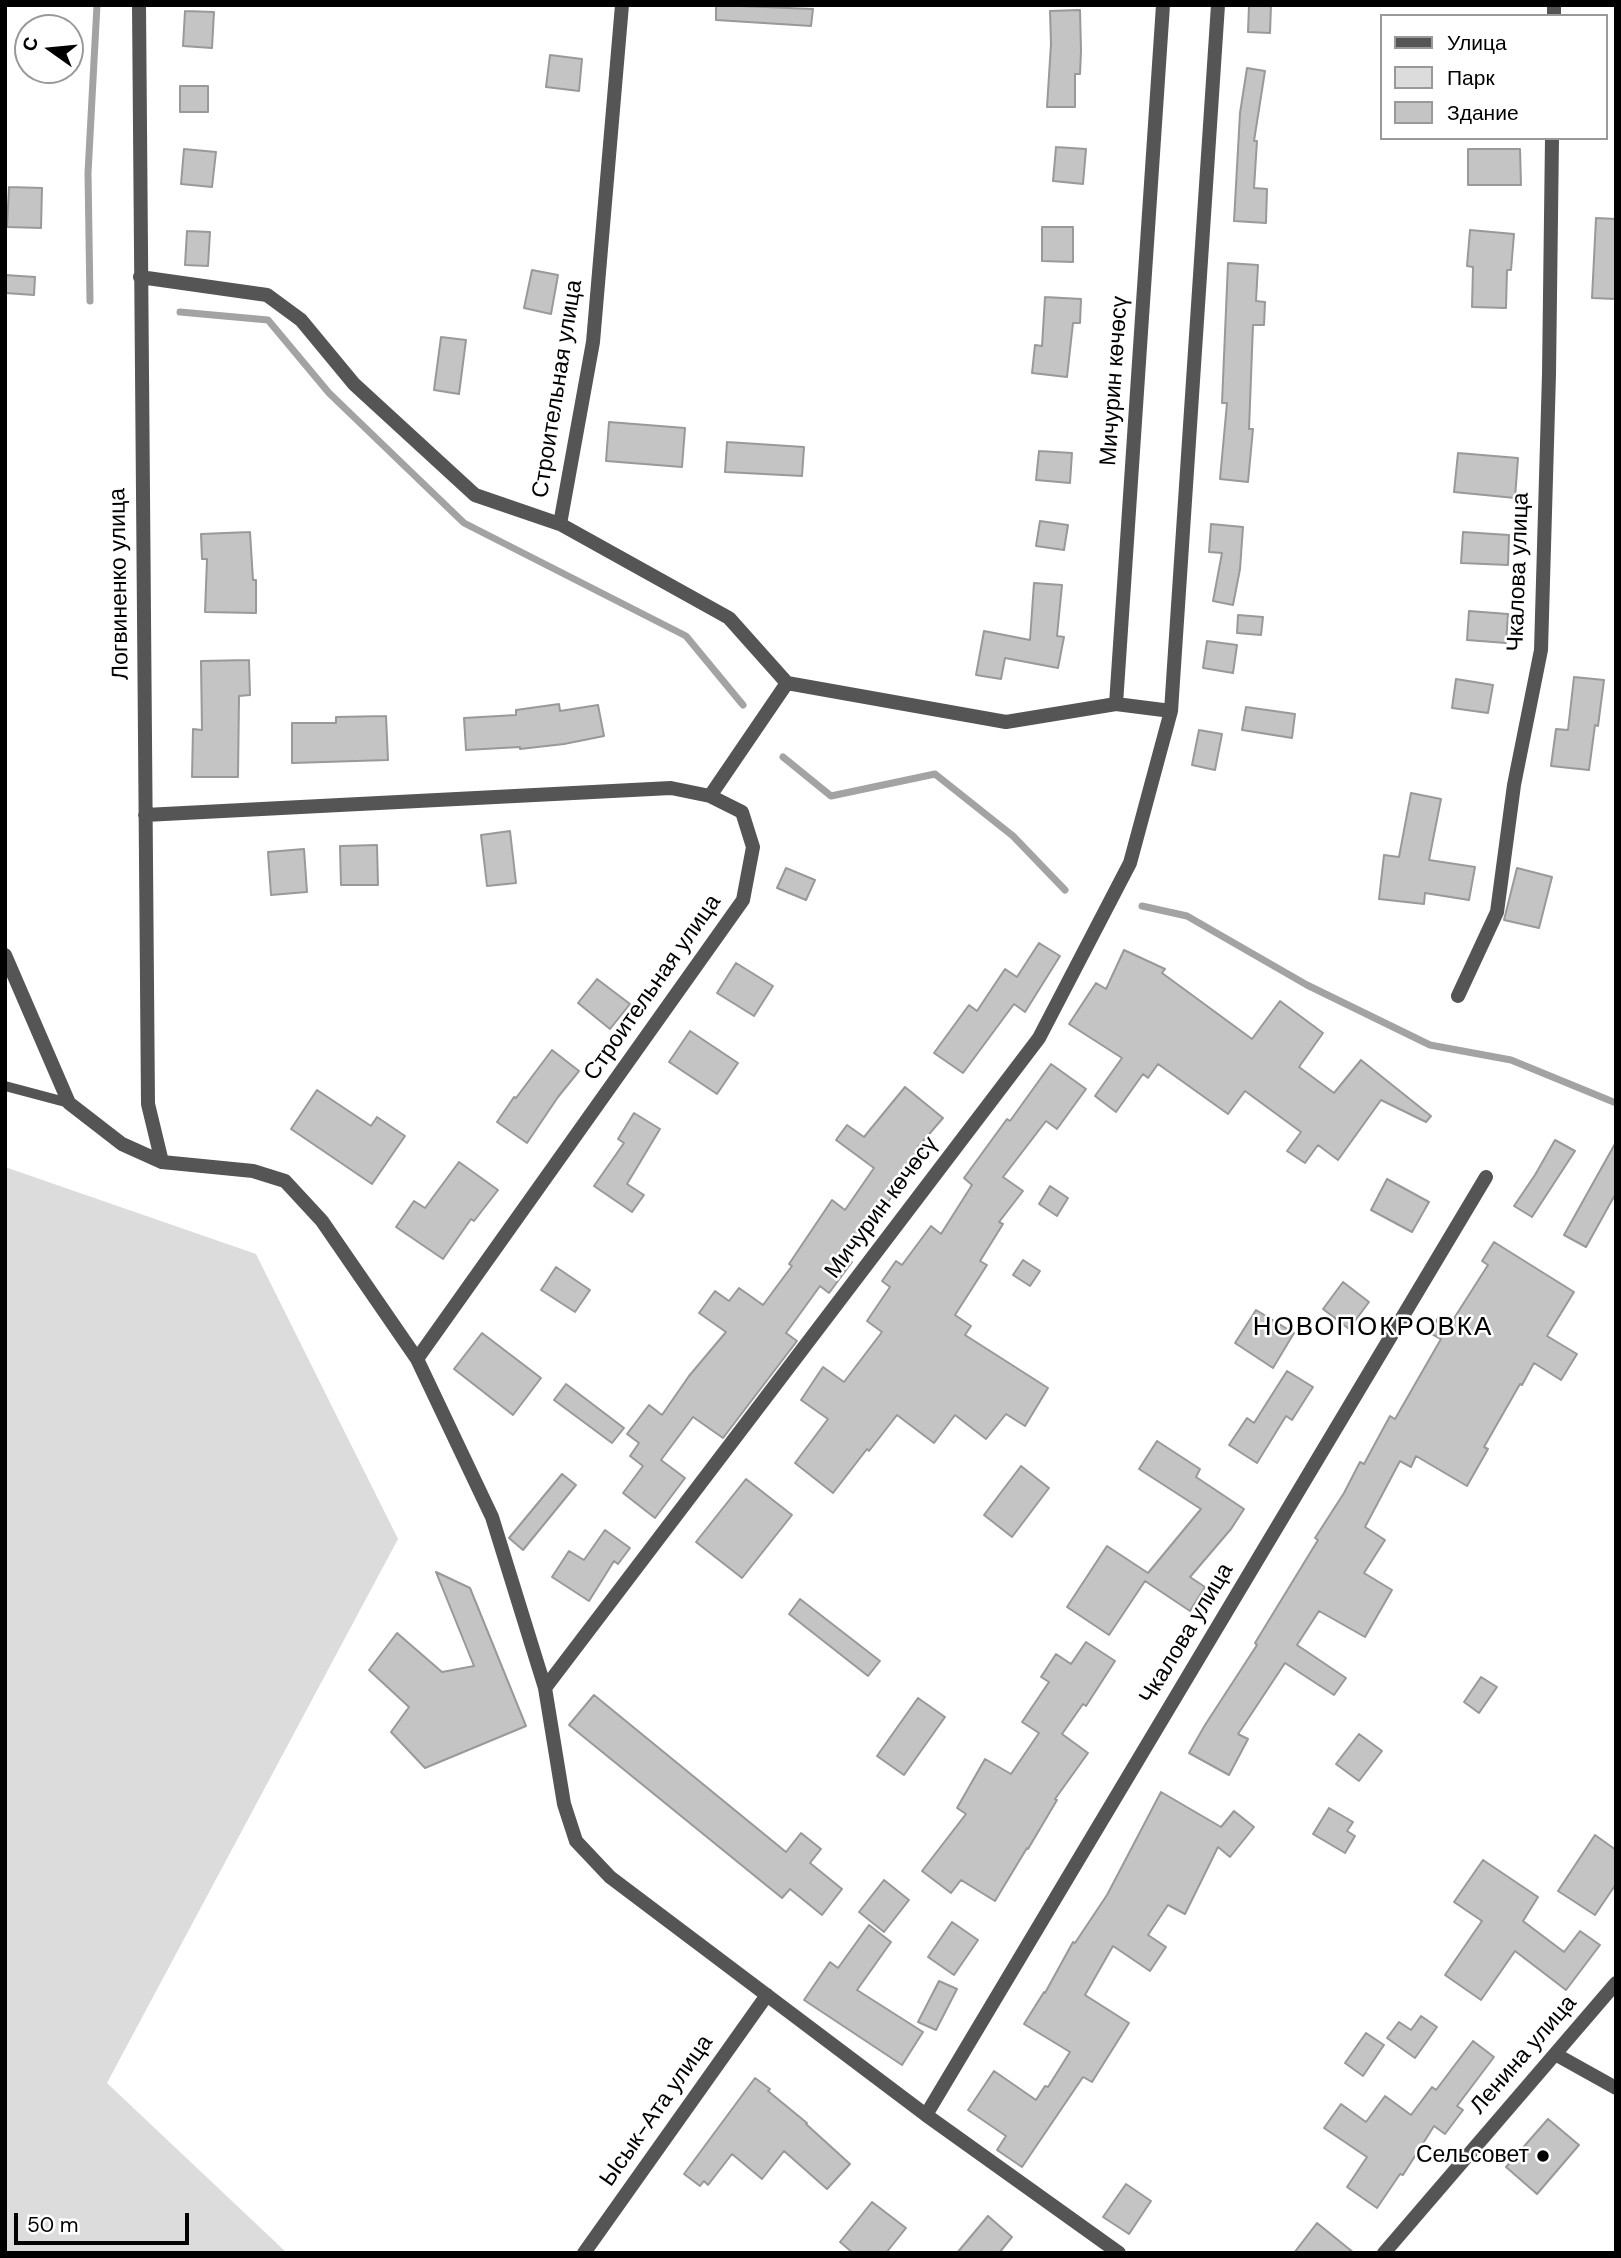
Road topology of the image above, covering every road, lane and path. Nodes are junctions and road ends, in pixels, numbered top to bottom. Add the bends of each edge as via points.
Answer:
1 (139, 5) edge
2 (621, 5) edge
3 (1163, 5) edge
4 (1218, 5) edge
5 (1552, 140) edge
6 (140, 277) junction
7 (560, 524) junction
8 (787, 683) junction
9 (1116, 704) junction
10 (1171, 710) junction
11 (710, 796) junction
12 (145, 815) junction
13 (5, 955) edge
14 (1458, 996) dead end
15 (5, 1086) edge
16 (69, 1103) junction
17 (162, 1161) junction
18 (1486, 1177) dead end
19 (417, 1359) junction
20 (545, 1688) junction
21 (1616, 1983) edge
22 (767, 1995) junction
23 (1555, 2054) junction
24 (1616, 2088) edge
25 (926, 2115) junction
26 (584, 2253) edge
27 (1119, 2253) edge
28 (1384, 2253) edge

1 - 6 street, Логвиненко улица
2 - 7 street, Строительная улица via 593,342
3 - 9 street, Мичурин көчөсү
4 - 10 street, Мичурин көчөсү
5 - 14 street, Чкалова улица via 1541,650 1514,785 1497,912
6 - 7 street, Строительная улица via 267,295 301,320 354,384 475,495
6 - 12 street, Логвиненко улица
7 - 8 street via 729,618
8 - 9 street via 1006,722
8 - 11 street
9 - 10 street
10 - 20 street, Мичурин көчөсү via 1130,863 1040,1038
11 - 12 street, Строительная улица via 671,788
11 - 19 street, Строительная улица via 742,812 753,846 743,900
12 - 17 street, Логвиненко улица via 148,1104
13 - 16 street
15 - 16 lane
16 - 17 street via 122,1144
17 - 19 street via 253,1171 285,1181 322,1221
18 - 25 street, Чкалова улица
19 - 20 street via 492,1517
20 - 22 street via 564,1804 576,1842 610,1877
21 - 23 street, Ленина улица
22 - 25 street
22 - 26 street, Ысык-Ата улица
23 - 24 street
23 - 28 street, Ленина улица
25 - 27 street

